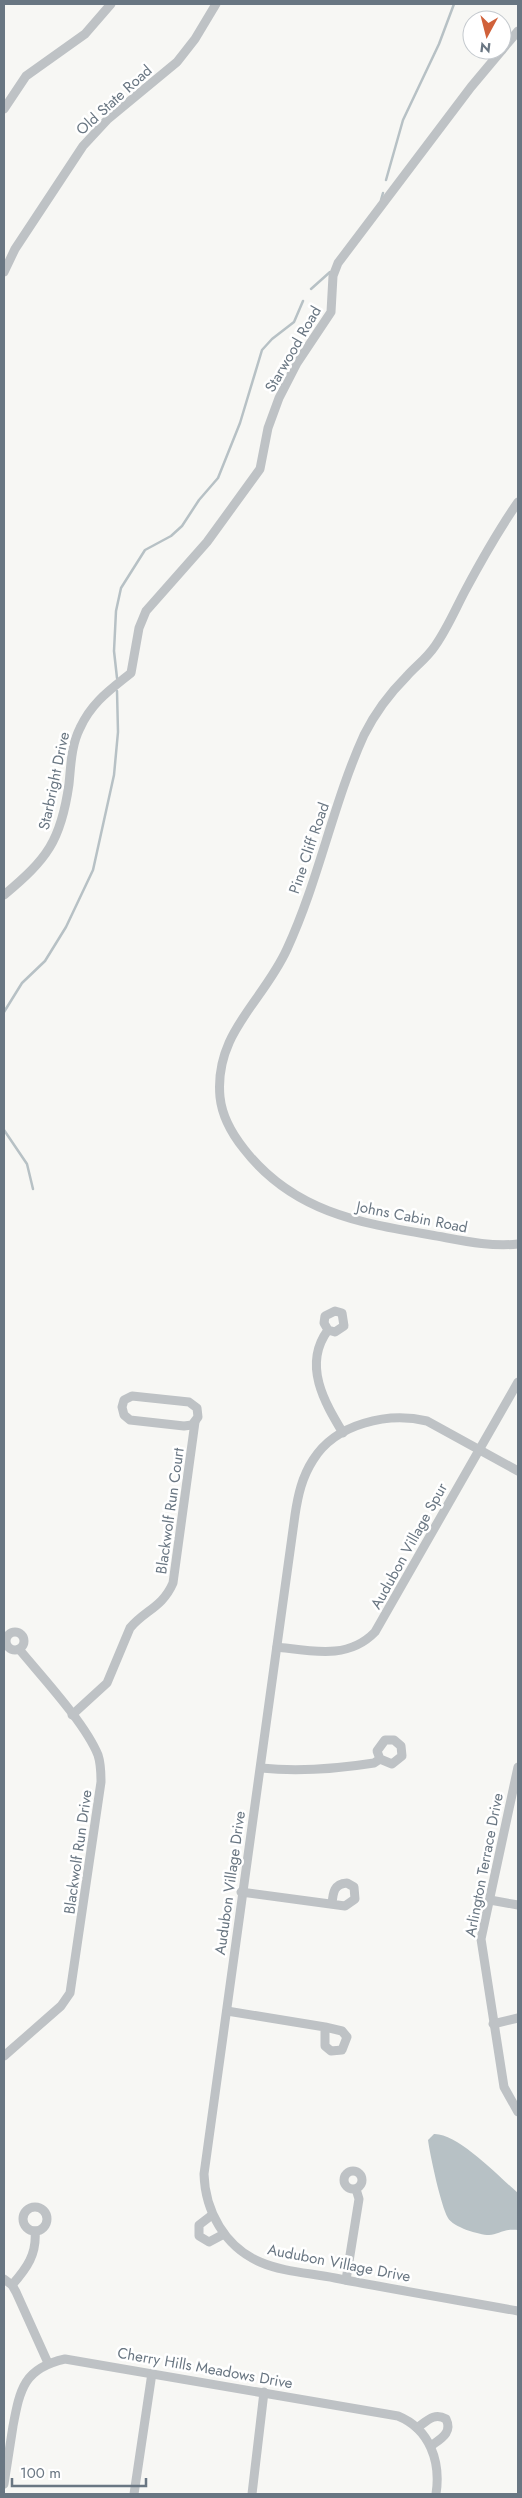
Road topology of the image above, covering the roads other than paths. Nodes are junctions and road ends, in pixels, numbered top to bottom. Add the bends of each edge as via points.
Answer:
1 (111, 4) edge
2 (216, 4) edge
3 (493, 60) edge
4 (4, 110) edge
5 (4, 272) edge
6 (518, 502) edge
7 (130, 673) joint
8 (4, 895) edge
9 (303, 1201) joint
10 (518, 1244) edge
11 (328, 1330) dead end
12 (518, 1382) edge
13 (195, 1422) junction
14 (343, 1433) junction
15 (479, 1448) junction
16 (518, 1471) edge
17 (277, 1647) junction
18 (19, 1649) dead end
19 (72, 1715) junction
20 (380, 1760) dead end
21 (261, 1768) junction
22 (518, 1768) edge
23 (515, 1802) edge
24 (241, 1892) junction
25 (490, 1900) junction
26 (332, 1904) junction
27 (518, 1905) edge
28 (227, 2011) junction
29 (518, 2018) edge
30 (493, 2024) junction
31 (325, 2027) junction
32 (4, 2056) edge
33 (518, 2112) edge
34 (356, 2190) dead end
35 (212, 2215) junction
36 (35, 2231) dead end
37 (224, 2234) junction
38 (4, 2279) edge
39 (346, 2280) junction
40 (12, 2285) junction
41 (518, 2311) edge
42 (48, 2363) junction
43 (152, 2373) junction
44 (264, 2392) junction
45 (417, 2428) junction
46 (430, 2446) junction
47 (4, 2484) edge
48 (134, 2494) edge
49 (252, 2494) edge
50 (436, 2494) edge

1 - 4 street via 85,34 26,76
2 - 5 street, Old State Road via 177,62 108,119 83,146 15,249
3 - 7 street, Starwood Road via 338,262 333,276 331,312 297,363 279,398 268,428 260,469 207,542 146,611 139,628
6 - 9 street, Pine Cliff Road via 436,644 376,714 364,736 314,882 286,951 239,1021 224,1056 220,1098 236,1138 259,1166
7 - 8 street, Starbright Drive via 106,691 80,728 73,748 64,813 53,844 36,867
9 - 10 street, Johns Cabin Road via 370,1225 496,1246
11 - 14 street via 321,1341 317,1377 323,1400
12 - 15 street, Audubon Village Spur
13 - 13 street, Blackwolf Run Court via 198,1412 189,1402 132,1396 122,1404 124,1415 130,1420 184,1426
13 - 19 street, Blackwolf Run Court via 173,1584 154,1609 136,1621 126,1634 107,1684
14 - 15 street, Audubon Village Drive via 377,1419 411,1417 434,1424
14 - 17 street, Audubon Village Drive via 314,1458 298,1495
15 - 16 street, Audubon Village Drive
15 - 17 street, Audubon Village Spur via 381,1623 368,1639 348,1650 338,1651
17 - 21 street, Audubon Village Drive
18 - 19 street, Blackwolf Run Drive
19 - 32 street, Blackwolf Run Drive via 97,1754 101,1782 73,1984 61,2006
20 - 21 street via 294,1772
21 - 24 street, Audubon Village Drive
22 - 23 street, Arlington Terrace Drive
23 - 25 street, Arlington Terrace Drive
24 - 26 street
24 - 28 street, Audubon Village Drive
25 - 27 street
25 - 30 street, Arlington Terrace Drive via 481,1939
26 - 26 street via 345,1906 353,1903 354,1887 347,1883 339,1884 334,1890
28 - 31 street
28 - 35 street, Audubon Village Drive via 204,2174 206,2201
29 - 30 street
30 - 33 street, Arlington Terrace Drive via 504,2087
31 - 31 street via 345,2034 347,2042 342,2050 334,2052 325,2046
34 - 39 street via 359,2199
35 - 37 street, Audubon Village Drive
35 - 37 street via 199,2225 199,2236 208,2242
36 - 40 street via 32,2258
37 - 39 street, Audubon Village Drive via 260,2262
38 - 40 street
39 - 41 street, Audubon Village Drive
40 - 42 street
42 - 43 street, Cherry Hills Meadows Drive via 65,2359
42 - 47 street via 30,2375 18,2398
43 - 44 street, Cherry Hills Meadows Drive
43 - 48 street
44 - 45 street, Cherry Hills Meadows Drive via 386,2413 408,2420
44 - 49 street
45 - 46 street, Cherry Hills Meadows Drive
45 - 46 street via 432,2417 446,2419 446,2433
46 - 50 street, Cherry Hills Meadows Drive via 438,2470

